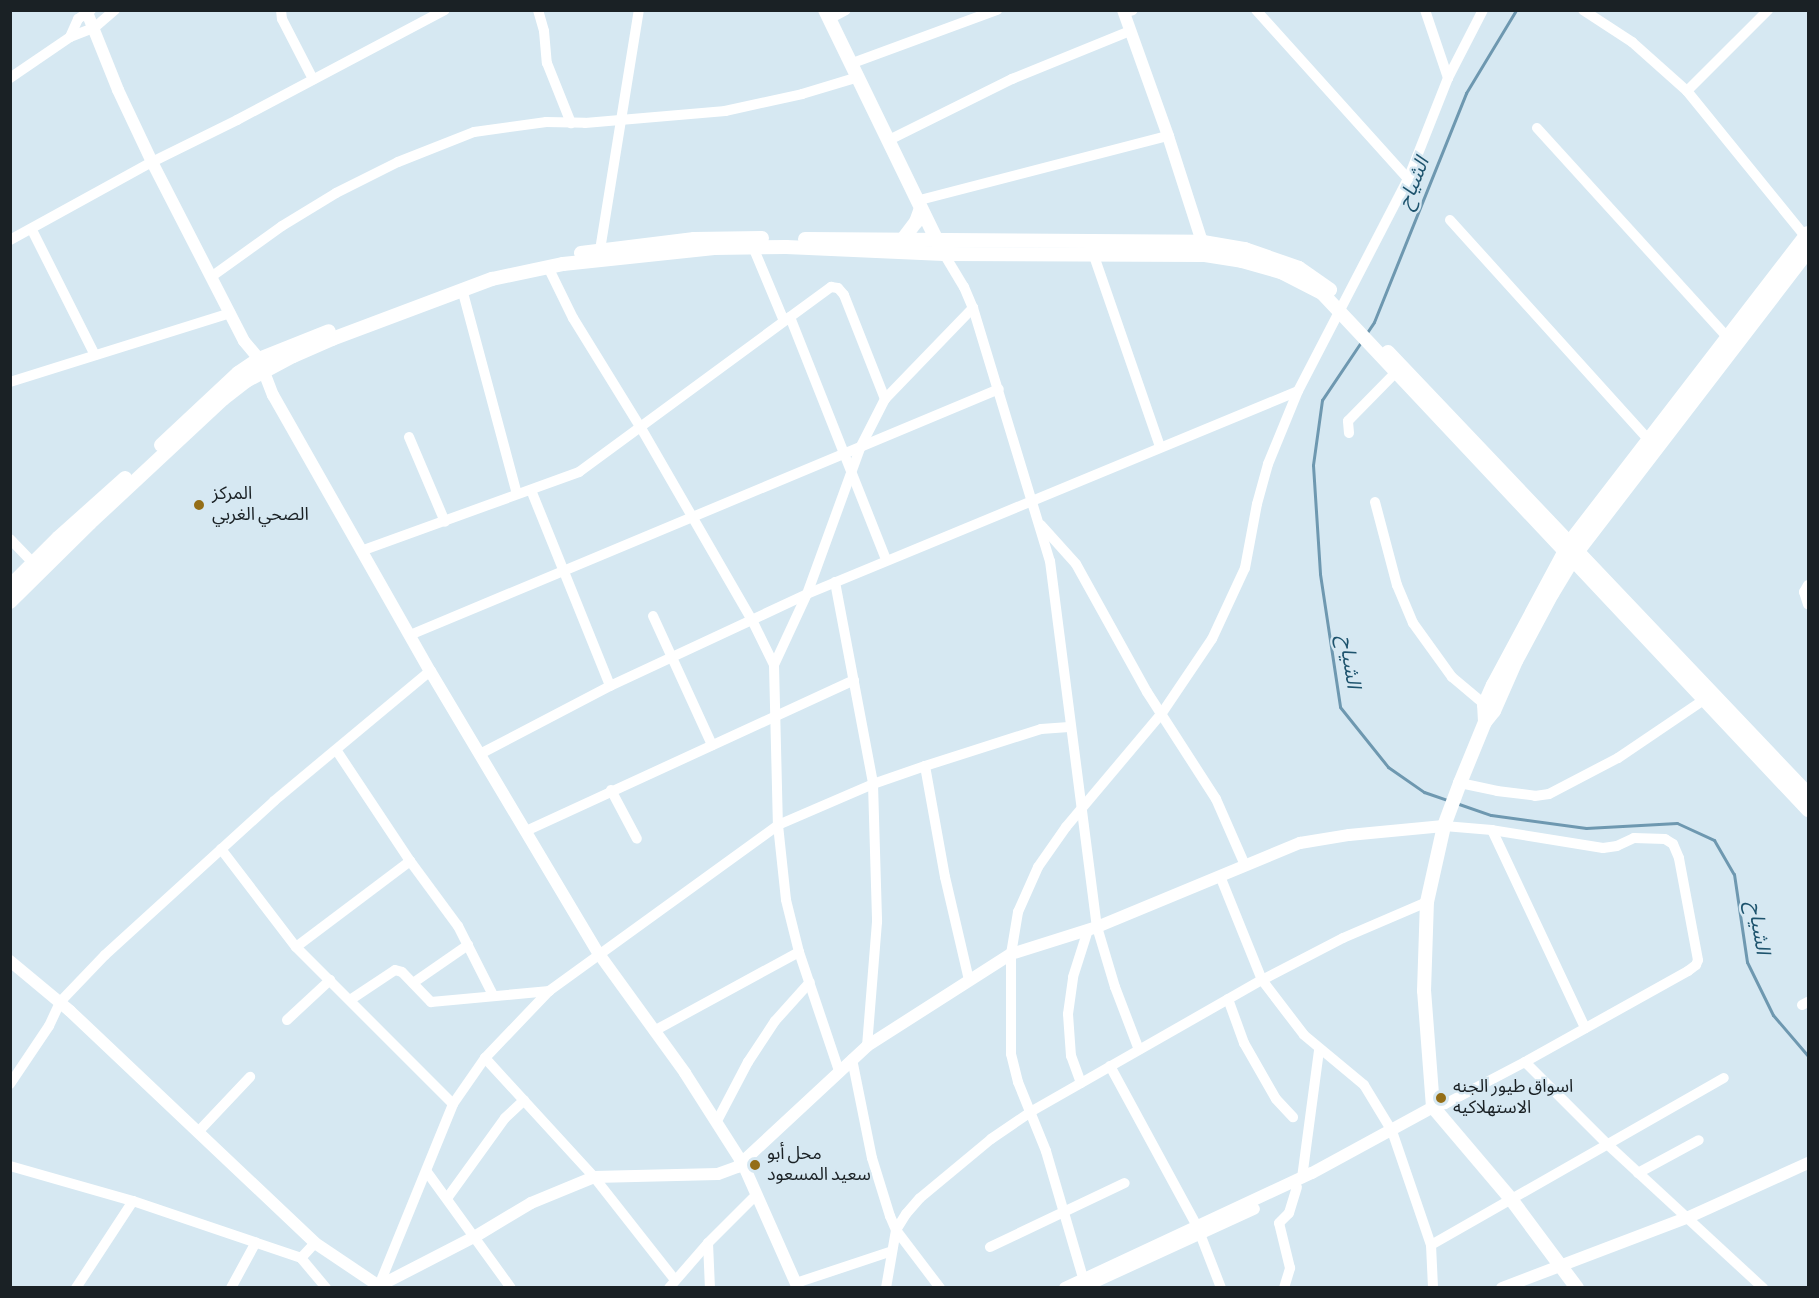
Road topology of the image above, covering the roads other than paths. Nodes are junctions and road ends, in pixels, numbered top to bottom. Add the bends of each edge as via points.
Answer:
1 (115, 10) edge
2 (281, 10) edge
3 (445, 10) edge
4 (538, 10) edge
5 (846, 10) edge
6 (997, 10) edge
7 (1256, 10) edge
8 (1425, 10) edge
9 (1483, 10) edge
10 (1583, 10) edge
11 (1768, 10) edge
12 (88, 11) edge
13 (642, 11) edge
14 (1127, 11) edge
15 (827, 14) edge
16 (94, 28) junction
17 (1130, 31) junction
18 (70, 37) junction
19 (853, 71) junction
20 (10, 78) edge
21 (1448, 78) junction
22 (313, 79) junction
23 (1687, 91) junction
24 (623, 121) junction
25 (571, 123) junction
26 (1538, 128) dead end
27 (1168, 136) junction
28 (887, 141) junction
29 (152, 162) junction
30 (1408, 179) junction
31 (918, 206) junction
32 (1450, 220) dead end
33 (32, 230) junction
34 (1807, 235) edge
35 (903, 239) junction
36 (10, 240) edge
37 (936, 241) junction
38 (753, 247) junction
39 (1204, 248) junction
40 (600, 250) junction
41 (1809, 250) edge
42 (944, 254) junction
43 (1094, 256) junction
44 (548, 267) junction
45 (211, 277) junction
46 (453, 290) junction
47 (1341, 306) junction
48 (973, 308) junction
49 (230, 313) junction
50 (787, 319) junction
51 (1729, 339) junction
52 (1372, 342) junction
53 (95, 355) junction
54 (257, 368) junction
55 (1395, 373) junction
56 (10, 382) edge
57 (999, 389) junction
58 (1298, 391) junction
59 (885, 399) junction
60 (641, 428) junction
61 (1349, 433) dead end
62 (409, 437) dead end
63 (1648, 439) junction
64 (860, 447) junction
65 (1160, 447) junction
66 (845, 454) junction
67 (852, 470) junction
68 (531, 490) junction
69 (517, 494) junction
70 (1031, 501) junction
71 (1375, 502) dead end
72 (692, 518) junction
73 (445, 522) junction
74 (1040, 524) junction
75 (10, 539) edge
76 (360, 551) junction
77 (1571, 551) junction
78 (886, 560) junction
79 (33, 563) junction
80 (563, 570) junction
81 (835, 582) junction
82 (1809, 585) edge
83 (10, 586) edge
84 (807, 594) junction
85 (10, 602) edge
86 (1809, 604) edge
87 (652, 616) dead end
88 (752, 620) junction
89 (410, 636) junction
90 (672, 658) junction
91 (774, 665) junction
92 (430, 671) junction
93 (854, 680) junction
94 (610, 686) junction
95 (1705, 699) junction
96 (1162, 713) junction
97 (1488, 713) junction
98 (777, 715) junction
99 (1069, 727) junction
100 (712, 745) junction
101 (337, 751) junction
102 (480, 754) junction
103 (924, 766) junction
104 (873, 784) junction
105 (1459, 785) junction
106 (611, 790) junction
107 (1803, 790) edge
108 (1080, 809) junction
109 (1809, 810) edge
110 (1446, 821) junction
111 (778, 825) junction
112 (1492, 830) junction
113 (526, 831) junction
114 (637, 839) dead end
115 (221, 849) junction
116 (410, 861) junction
117 (1245, 865) junction
118 (1220, 876) junction
119 (1427, 902) junction
120 (1092, 929) junction
121 (468, 945) junction
122 (296, 947) junction
123 (800, 952) junction
124 (599, 954) junction
125 (1011, 954) junction
126 (10, 961) edge
127 (330, 980) junction
128 (969, 980) junction
129 (1262, 980) junction
130 (810, 982) junction
131 (412, 983) junction
132 (549, 991) junction
133 (493, 995) junction
134 (1228, 999) junction
135 (350, 1000) junction
136 (60, 1002) junction
137 (287, 1020) dead end
138 (1585, 1028) junction
139 (654, 1031) junction
140 (867, 1046) junction
141 (1139, 1050) junction
142 (1319, 1050) junction
143 (485, 1058) junction
144 (852, 1059) junction
145 (1525, 1062) junction
146 (1110, 1066) junction
147 (839, 1071) junction
148 (250, 1077) dead end
149 (1724, 1078) dead end
150 (1081, 1083) junction
151 (10, 1084) edge
152 (524, 1100) junction
153 (453, 1104) junction
154 (1438, 1108) junction
155 (1032, 1111) junction
156 (1293, 1117) dead end
157 (717, 1121) junction
158 (198, 1132) junction
159 (1394, 1134) junction
160 (1699, 1140) dead end
161 (1606, 1143) junction
162 (1809, 1163) edge
163 (743, 1164) junction
164 (10, 1166) edge
165 (427, 1172) junction
166 (1638, 1173) junction
167 (594, 1178) junction
168 (1300, 1182) junction
169 (1125, 1183) dead end
170 (757, 1194) junction
171 (448, 1197) junction
172 (1511, 1199) junction
173 (133, 1201) junction
174 (1064, 1212) junction
175 (1689, 1217) junction
176 (896, 1230) junction
177 (1199, 1230) junction
178 (476, 1236) junction
179 (256, 1242) junction
180 (315, 1243) junction
181 (708, 1243) junction
182 (1431, 1245) junction
183 (990, 1247) dead end
184 (892, 1251) junction
185 (302, 1258) junction
186 (1562, 1264) junction
187 (672, 1284) edge
188 (797, 1285) edge
189 (1085, 1285) edge
190 (76, 1287) edge
191 (231, 1287) edge
192 (326, 1287) edge
193 (379, 1287) edge
194 (511, 1287) edge
195 (710, 1287) edge
196 (886, 1287) edge
197 (940, 1287) edge
198 (1065, 1287) edge
199 (1221, 1287) edge
200 (1284, 1287) edge
201 (1432, 1287) edge
202 (1502, 1287) edge
203 (1577, 1287) edge
204 (1763, 1287) edge

1 - 16 street
2 - 22 street
3 - 22 street
4 - 25 street via 547,63
5 - 15 street
6 - 19 street
7 - 30 street
8 - 21 street
9 - 21 street
10 - 23 street via 1632,42
11 - 23 street
12 - 16 street
12 - 18 street via 78,19
13 - 24 street
14 - 17 street
15 - 19 main road
16 - 18 street
16 - 29 street
17 - 27 street
17 - 28 street via 1012,80
18 - 20 street
19 - 24 street via 802,94 725,111
19 - 28 main road
21 - 30 street
22 - 29 street
23 - 34 street
24 - 25 street
24 - 40 street
25 - 45 street via 502,126 448,140 336,193
26 - 51 street
27 - 31 street
27 - 39 street
28 - 31 main road
29 - 33 street
29 - 45 street
30 - 47 street
31 - 35 main road via 916,222
31 - 37 main road
32 - 63 street
33 - 36 street
33 - 53 street
34 - 51 main road
35 - 37 main road
35 - 40 main road via 694,239
37 - 39 main road
37 - 42 main road
38 - 42 main road
38 - 44 main road via 655,253
38 - 50 street
39 - 43 main road
39 - 47 main road via 1281,272
40 - 46 main road via 500,268
41 - 77 main road
42 - 43 main road
42 - 48 street
43 - 65 street
44 - 46 main road
44 - 60 street via 573,318
45 - 49 street
46 - 54 main road
46 - 69 street
47 - 52 main road
47 - 58 street
48 - 57 street
48 - 59 street
49 - 53 street
49 - 54 street
50 - 59 street via 831,287 841,290
50 - 60 street
50 - 66 street
51 - 63 main road
52 - 55 main road
52 - 77 main road
53 - 56 street
54 - 76 street
54 - 79 main road via 215,392
54 - 85 main road
55 - 61 street via 1348,421
55 - 77 main road
57 - 64 street
57 - 70 street
58 - 65 street
58 - 96 street via 1268,464 1240,583 1212,639
59 - 64 street
60 - 68 street via 589,467
60 - 72 street
62 - 73 street
63 - 77 main road
64 - 66 street
64 - 67 street
65 - 70 street
66 - 67 street
66 - 72 street
67 - 78 street
67 - 84 street
68 - 69 street
68 - 80 street
69 - 73 street
70 - 74 street
70 - 78 street
71 - 97 street via 1397,585 1413,623 1452,677
72 - 80 street
72 - 88 street
73 - 76 street
74 - 96 street via 1076,564
74 - 99 street via 1054,583
75 - 79 street
76 - 89 street
77 - 95 main road
77 - 97 main road via 1517,635
77 - 107 main road
78 - 81 street
79 - 83 main road
80 - 89 street
80 - 94 street
81 - 84 street
81 - 93 street
82 - 86 street via 1804,592
84 - 88 street
84 - 91 street
87 - 90 street
88 - 90 street
88 - 91 street
89 - 92 street
90 - 94 street
90 - 100 street
91 - 98 street
92 - 101 street
92 - 102 street
93 - 98 street
93 - 104 street
94 - 102 street
95 - 105 street via 1618,758 1549,794
95 - 107 main road
96 - 108 street
96 - 117 street via 1216,799
97 - 105 main road
98 - 100 street
98 - 111 street
99 - 103 street via 1041,729
99 - 108 street
100 - 106 street
101 - 115 street
101 - 116 street
102 - 113 street
103 - 104 street
103 - 128 street
104 - 111 street
104 - 140 street via 877,922
105 - 110 main road
106 - 113 street
106 - 114 street
107 - 109 main road
108 - 120 street
108 - 125 street via 1038,867 1026,891
110 - 112 street
110 - 117 street via 1325,837
110 - 119 main road
111 - 123 street via 786,900
111 - 124 street
112 - 138 street
112 - 138 street via 1603,848 1634,838 1654,837 1665,839 1676,849 1696,965
113 - 124 street
115 - 122 street
115 - 136 street via 105,955
116 - 121 street
116 - 122 street
117 - 118 street
118 - 120 street
118 - 129 street
119 - 129 street via 1343,938
119 - 154 main road via 1424,991
120 - 125 street
120 - 141 street
120 - 150 street via 1073,977 1068,1014 1071,1056
121 - 131 street
121 - 133 street
122 - 127 street
123 - 130 street
123 - 139 street
124 - 132 street
124 - 139 street
125 - 128 street
125 - 155 street via 1011,1054 1018,1082
126 - 136 street
127 - 135 street
127 - 137 street
128 - 140 street
129 - 134 street
129 - 142 street
130 - 147 street
130 - 157 street via 775,1021
131 - 133 street via 431,1002
131 - 135 street via 395,970
132 - 133 street
132 - 143 street
134 - 141 street
134 - 156 street via 1244,1043 1276,1099
135 - 153 street
136 - 151 street via 49,1026
136 - 158 street
138 - 145 street
139 - 157 street
140 - 144 street
141 - 146 street
142 - 159 street via 1364,1085
142 - 168 street
143 - 152 street
143 - 153 street
144 - 147 street
144 - 176 street via 872,1158
145 - 154 street
145 - 161 street
146 - 150 street
146 - 177 street
147 - 163 street
148 - 158 street
149 - 161 street
150 - 155 street
152 - 167 street
152 - 171 street via 504,1118
153 - 165 street
154 - 159 street
154 - 172 main road
155 - 174 street
155 - 176 street via 991,1139 920,1198
157 - 163 street
158 - 180 street
159 - 168 street
159 - 182 street
160 - 166 street
161 - 166 street
161 - 172 street
162 - 175 street
163 - 167 street via 718,1174
163 - 170 street
164 - 173 street
165 - 171 street
165 - 193 street
166 - 175 street
167 - 178 street via 531,1203
167 - 187 street
168 - 177 street
168 - 200 street via 1289,1212 1279,1223 1290,1268
169 - 174 street
170 - 181 street
170 - 188 street
171 - 178 street
172 - 182 street
172 - 186 main road
173 - 179 street
173 - 190 street
174 - 183 street
174 - 189 street
175 - 186 street
175 - 204 street
176 - 184 street
176 - 197 street
177 - 189 street
177 - 199 street
178 - 193 street
178 - 194 street
179 - 185 street
179 - 191 street
180 - 185 street
180 - 193 street
181 - 187 street
181 - 195 street
182 - 201 street
184 - 188 street
184 - 196 street
185 - 192 street
186 - 202 street
186 - 203 main road
189 - 198 street

